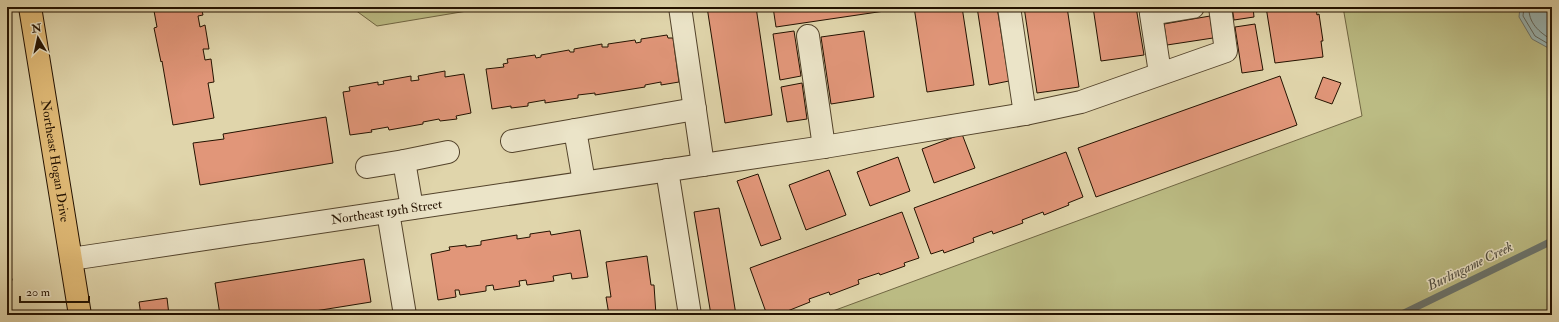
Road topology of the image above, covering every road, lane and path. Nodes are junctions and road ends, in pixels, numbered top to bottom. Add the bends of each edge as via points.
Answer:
1 (30, 7) edge
2 (680, 7) edge
3 (1009, 7) edge
4 (1193, 7) edge
5 (1220, 7) edge
6 (808, 36) dead end
7 (1160, 73) junction
8 (695, 109) junction
9 (1025, 114) junction
10 (575, 130) junction
11 (512, 141) dead end
12 (824, 147) junction
13 (448, 152) dead end
14 (404, 161) junction
15 (703, 164) junction
16 (367, 167) dead end
17 (667, 170) junction
18 (584, 182) junction
19 (412, 208) junction
20 (388, 212) junction
21 (71, 259) junction
22 (80, 315) edge
23 (404, 315) edge
24 (690, 315) edge

1 - 21 highway, Northeast Hogan Drive
2 - 8 street
3 - 9 street
4 - 7 street via 1151,14
5 - 7 street, Northeast 19th Street via 1226,50
6 - 12 street
7 - 9 street, Northeast 19th Street via 1081,102
8 - 10 street
8 - 15 street
9 - 12 street, Northeast 19th Street
10 - 11 street
10 - 18 street
12 - 15 street, Northeast 19th Street
13 - 14 street
14 - 16 street
14 - 19 street
15 - 17 street, Northeast 19th Street
17 - 18 street, Northeast 19th Street
17 - 24 street
18 - 19 street, Northeast 19th Street
19 - 20 street, Northeast 19th Street
20 - 21 street, Northeast 19th Street
20 - 23 street
21 - 22 highway, Northeast Hogan Drive

